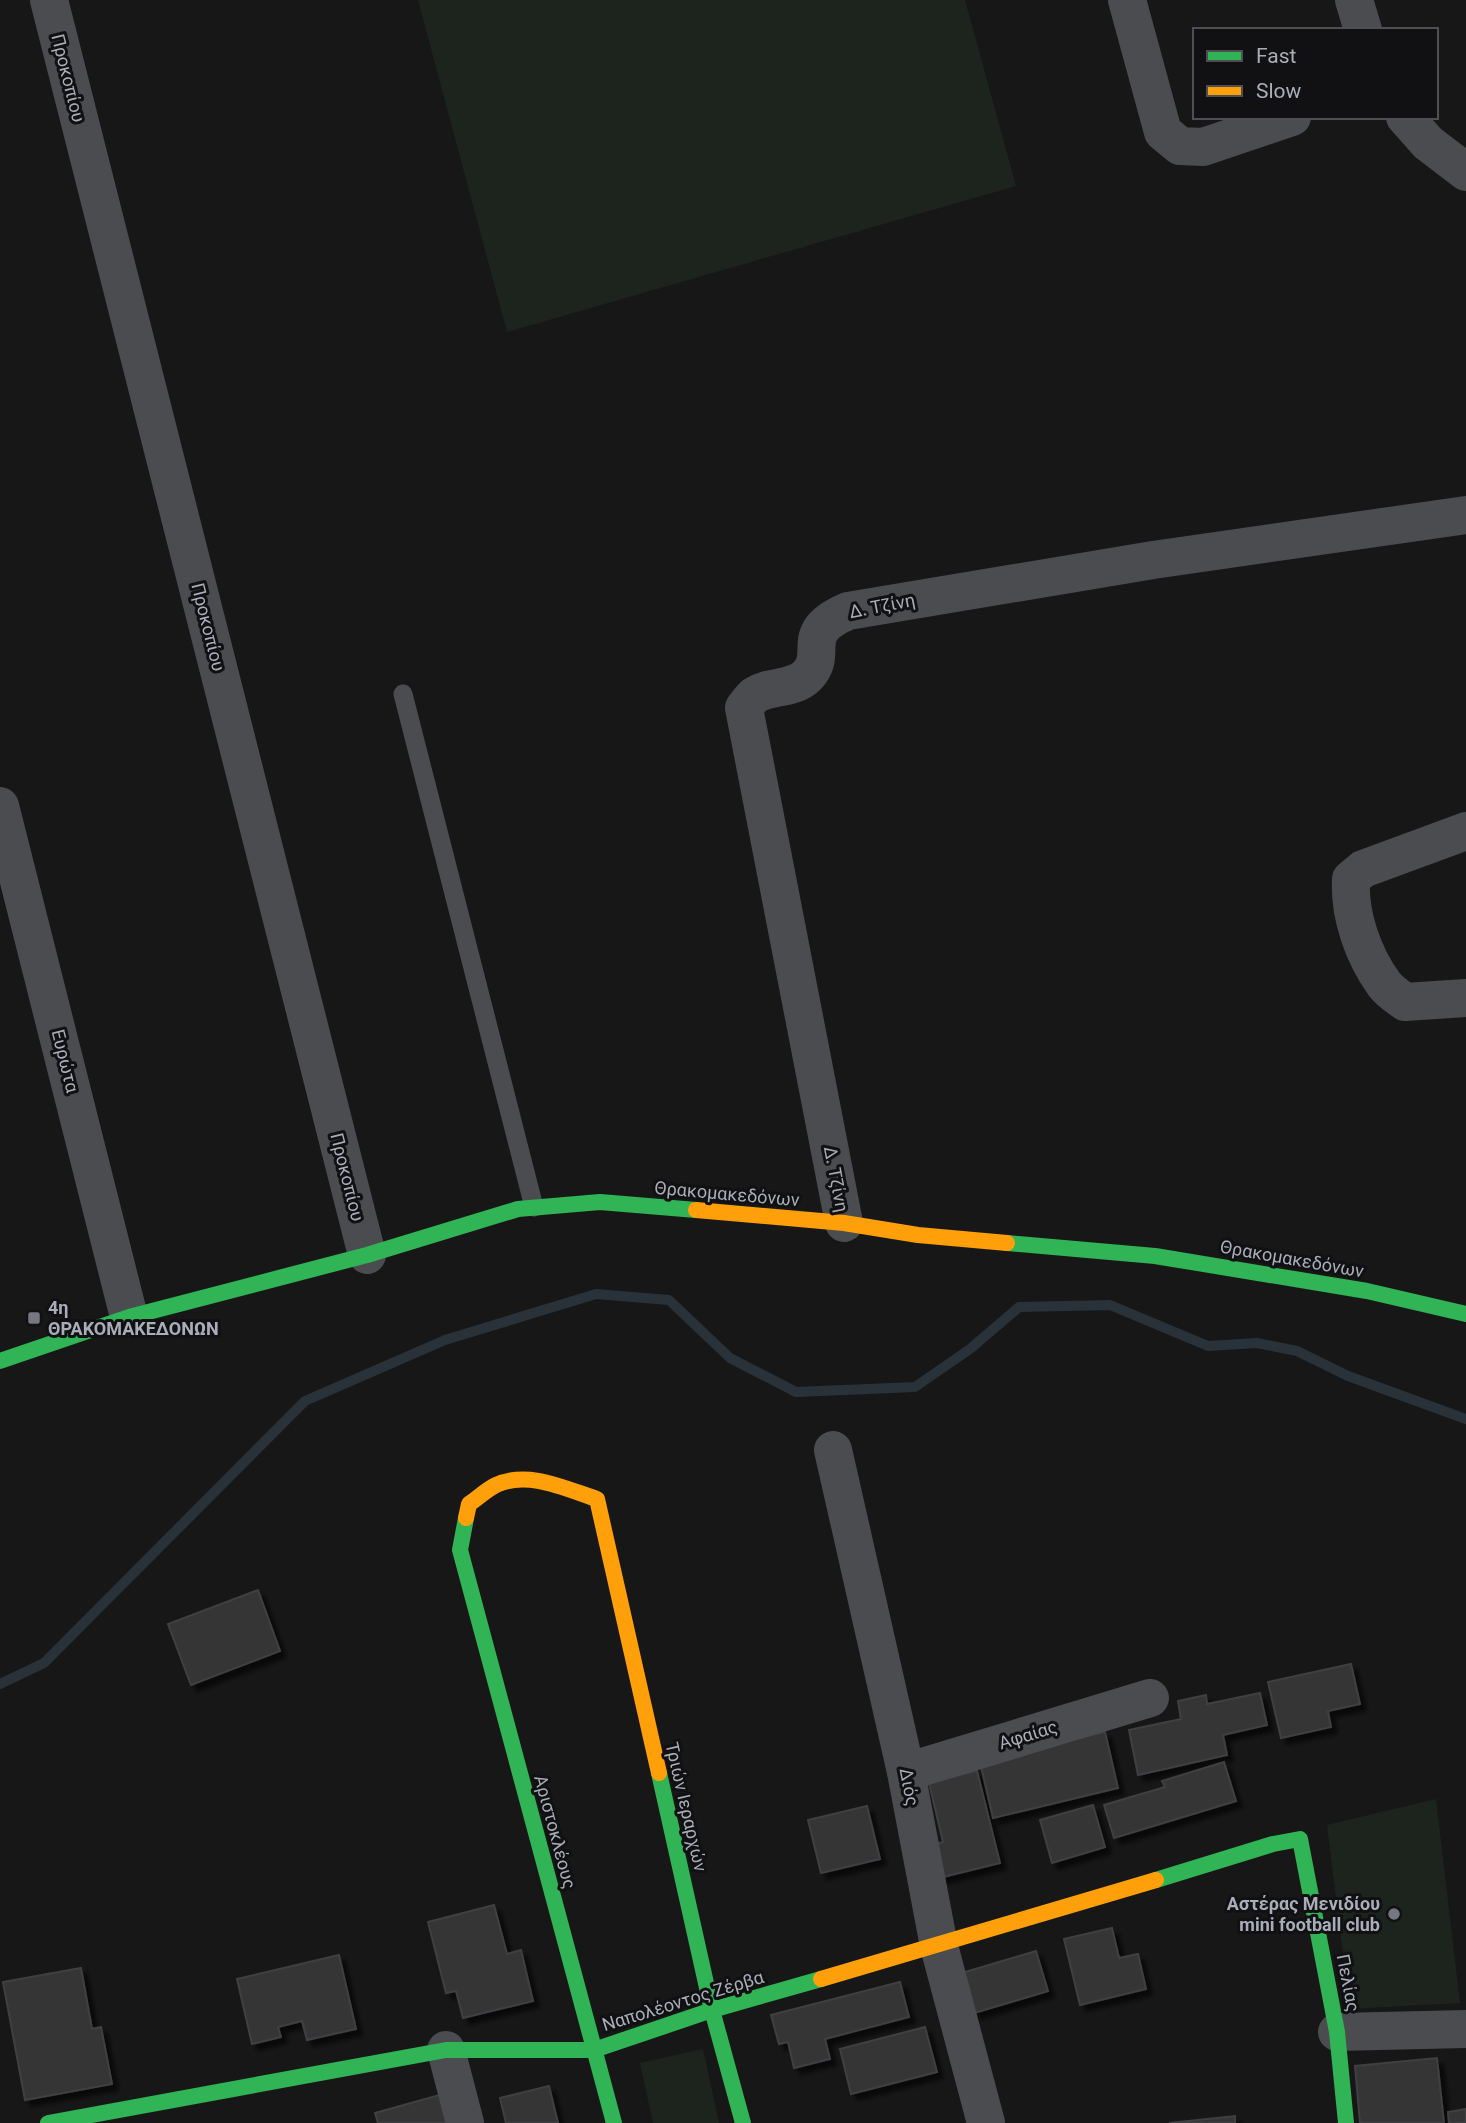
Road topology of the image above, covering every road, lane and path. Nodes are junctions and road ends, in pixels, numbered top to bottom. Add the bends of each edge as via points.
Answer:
1 (49, 0) edge
2 (1127, 0) edge
3 (1354, 0) edge
4 (1362, 28) edge
5 (1286, 119) edge
6 (1407, 119) edge
7 (1466, 172) edge
8 (1466, 515) edge
9 (403, 694) dead end
10 (0, 806) edge
11 (1466, 831) edge
12 (1466, 998) edge
13 (534, 1207) junction
14 (844, 1223) junction
15 (367, 1255) junction
16 (1466, 1314) edge
17 (129, 1317) junction
18 (0, 1361) edge
19 (833, 1450) dead end
20 (597, 1499) joint
21 (1150, 1698) dead end
22 (906, 1772) junction
23 (1273, 1844) joint
24 (939, 1946) junction
25 (712, 2010) junction
26 (1466, 2029) edge
27 (1337, 2032) junction
28 (446, 2050) junction
29 (594, 2050) junction
30 (133, 2115) edge
31 (48, 2123) edge
32 (465, 2123) edge
33 (614, 2123) edge
34 (743, 2123) edge
35 (986, 2123) edge
36 (1346, 2123) edge

1 - 15 street, Προκοπίου
2 - 5 street via 1163,132 1180,146 1203,147
3 - 4 street
6 - 7 street via 1428,143
8 - 14 street, Δ. Τζίνη via 1153,560 848,611 829,619 818,631 808,676 756,694 744,708
9 - 13 lane
10 - 17 street, Ευρώτα
11 - 12 street via 1363,869 1351,880 1350,898 1363,946 1385,986 1405,1002
13 - 14 street, Θρακομακεδόνων via 600,1202
13 - 15 street, Θρακομακεδόνων
14 - 16 street, Θρακομακεδόνων via 918,1235 1156,1256 1367,1291
15 - 17 street, Θρακομακεδόνων
17 - 18 street, Θρακομακεδόνων
19 - 22 street, Διός
20 - 25 street, Τριών Ιεραρχών
20 - 29 street, Αριστοκλέους via 533,1478 504,1482 470,1504 460,1550
21 - 22 street, Αφαίας
22 - 24 street, Διός
23 - 24 street, Ναπολέοντος Ζέρβα
23 - 27 street, Πελίας via 1300,1839
24 - 25 street, Ναπολέοντος Ζέρβα
24 - 35 street, Διός
25 - 29 street, Ναπολέοντος Ζέρβα
25 - 34 street, Τριών Ιεραρχών
26 - 27 street
27 - 36 street, Πελίας
28 - 29 street, Ναπολέοντος Ζέρβα
28 - 30 street, Ναπολέοντος Ζέρβα
28 - 32 street
29 - 33 street, Αριστοκλέους
30 - 31 street, Ναπολέοντος Ζέρβα

